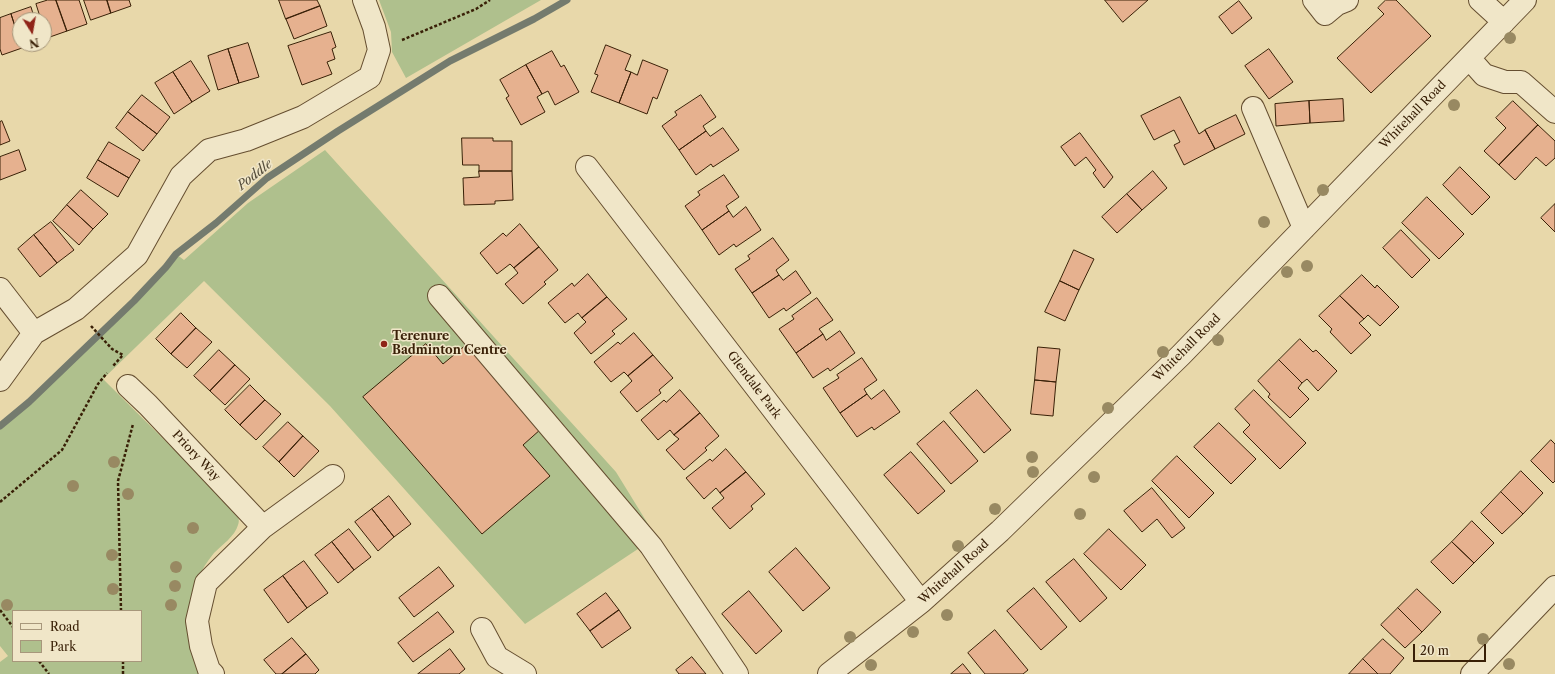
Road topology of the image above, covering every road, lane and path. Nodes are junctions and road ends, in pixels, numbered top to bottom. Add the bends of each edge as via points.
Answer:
1 (364, 0) edge
2 (490, 0) edge
3 (1314, 0) edge
4 (1347, 0) edge
5 (1480, 0) edge
6 (1525, 0) edge
7 (1504, 22) junction
8 (397, 42) dead end
9 (1469, 58) junction
10 (1253, 108) dead end
11 (1555, 112) edge
12 (587, 167) dead end
13 (1304, 228) junction
14 (0, 289) edge
15 (439, 296) dead end
16 (96, 332) dead end
17 (34, 333) junction
18 (0, 380) edge
19 (128, 386) dead end
20 (135, 418) dead end
21 (333, 476) dead end
22 (0, 502) edge
23 (263, 527) junction
24 (1555, 587) edge
25 (921, 602) junction
26 (0, 610) edge
27 (121, 610) edge
28 (12, 626) edge
29 (482, 629) dead end
30 (40, 662) edge
31 (123, 662) edge
32 (49, 674) edge
33 (123, 674) edge
34 (213, 674) edge
35 (525, 674) edge
36 (737, 674) edge
37 (829, 674) edge
38 (1472, 674) edge

1 - 17 street via 379,50 370,78 303,117 246,140 209,150 181,176 137,255 76,308
2 - 8 path via 476,9
3 - 4 street via 1325,14
5 - 7 street
6 - 7 street, Whitehall Road
7 - 9 street, Whitehall Road
9 - 11 street via 1484,75 1505,82 1521,82
9 - 13 street, Whitehall Road
10 - 13 street
12 - 25 street, Glendale Park
13 - 25 street, Whitehall Road via 1186,350 1000,531
14 - 17 street
15 - 36 street via 652,546
16 - 22 path via 123,355 98,384 62,450
17 - 18 street
19 - 23 street, Priory Way
20 - 27 path via 118,481
21 - 23 street
23 - 34 street via 206,583 197,621 201,646 209,670
24 - 38 street
25 - 37 street, Whitehall Road
26 - 28 path
29 - 35 street via 497,657
30 - 32 path
31 - 33 path

